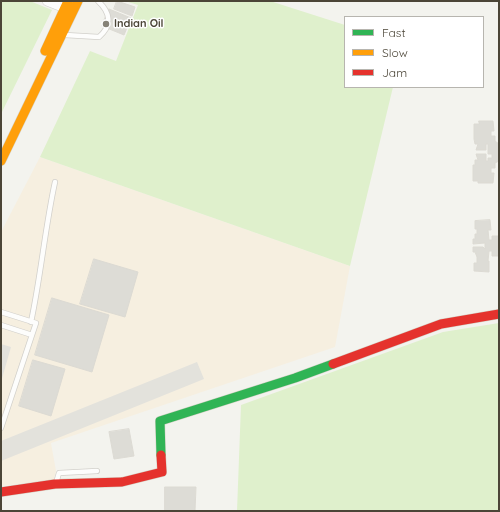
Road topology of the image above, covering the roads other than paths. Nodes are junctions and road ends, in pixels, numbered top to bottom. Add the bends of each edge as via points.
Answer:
1 (47, 1) edge
2 (78, 1) edge
3 (98, 1) edge
4 (68, 7) edge
5 (62, 35) junction
6 (1, 145) edge
7 (1, 161) edge
8 (55, 182) dead end
9 (1, 312) edge
10 (499, 314) edge
11 (31, 322) junction
12 (1, 325) edge
13 (32, 335) junction
14 (1, 428) edge
15 (97, 471) dead end
16 (55, 484) junction
17 (1, 492) edge

1 - 4 street
2 - 4 street
3 - 5 lane via 108,14 109,20 100,37
4 - 5 street
4 - 6 street
5 - 7 street
8 - 11 lane
9 - 11 lane
10 - 16 street via 441,324 295,378 160,421 162,472 122,482
11 - 13 lane via 36,323
12 - 13 lane
13 - 14 lane
15 - 16 lane via 59,473
16 - 17 street

